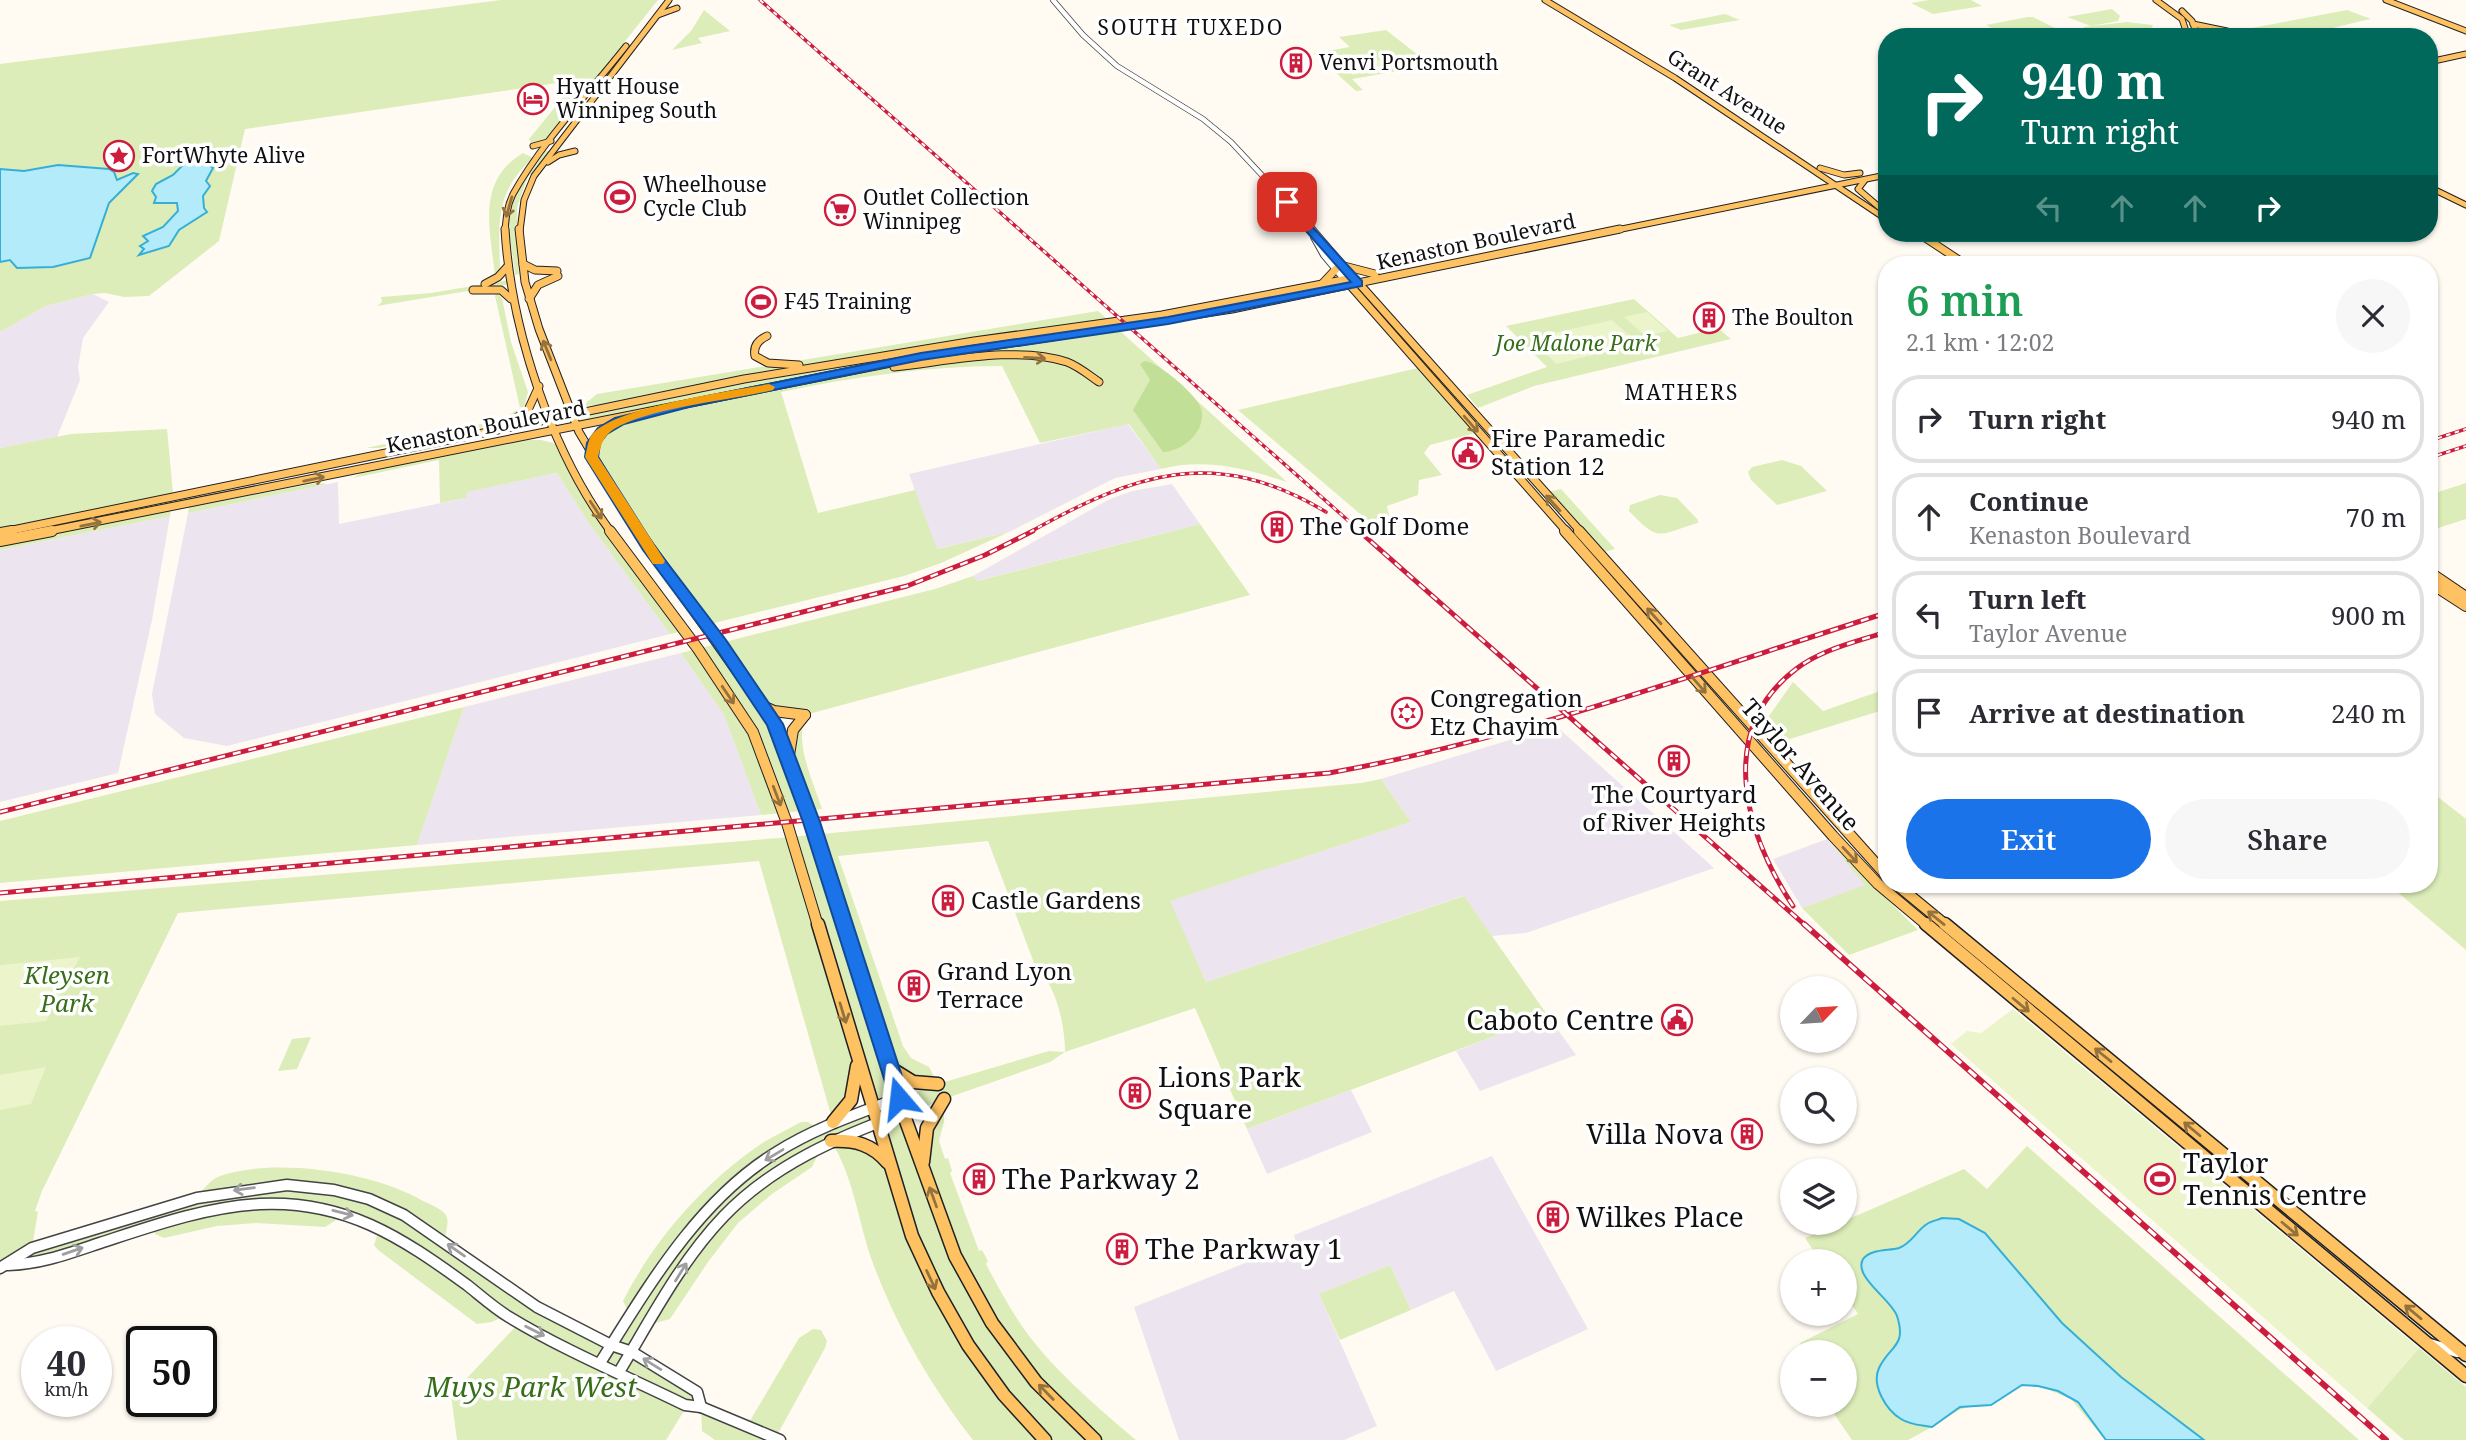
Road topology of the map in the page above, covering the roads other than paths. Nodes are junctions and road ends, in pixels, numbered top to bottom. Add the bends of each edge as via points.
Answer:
1 (666, 0) edge
2 (1053, 0) edge
3 (1545, 0) edge
4 (1554, 0) edge
5 (2157, 0) edge
6 (2165, 0) edge
7 (2386, 0) edge
8 (2393, 0) edge
9 (657, 15) junction
10 (2193, 24) junction
11 (2185, 28) edge
12 (2195, 28) edge
13 (2212, 28) edge
14 (2466, 29) edge
15 (2466, 52) edge
16 (2438, 58) edge
17 (566, 135) junction
18 (551, 140) junction
19 (538, 157) junction
20 (1801, 162) junction
21 (1820, 168) junction
22 (540, 169) junction
23 (1876, 172) joint
24 (1878, 175) edge
25 (1867, 178) junction
26 (1836, 182) junction
27 (1815, 187) junction
28 (2438, 194) edge
29 (1856, 198) junction
30 (1878, 206) edge
31 (1878, 207) edge
32 (2466, 207) edge
33 (1878, 213) edge
34 (1921, 242) edge
35 (1932, 242) edge
36 (1942, 256) edge
37 (1953, 256) edge
38 (523, 264) junction
39 (508, 265) junction
40 (1340, 268) junction
41 (1377, 277) junction
42 (1352, 282) junction
43 (485, 284) dead end
44 (1323, 287) junction
45 (473, 290) dead end
46 (1364, 296) junction
47 (529, 299) junction
48 (512, 300) junction
49 (767, 336) dead end
50 (828, 365) junction
51 (821, 376) junction
52 (1099, 382) dead end
53 (539, 386) junction
54 (568, 400) junction
55 (626, 403) junction
56 (572, 414) junction
57 (638, 414) junction
58 (551, 418) junction
59 (577, 427) junction
60 (495, 429) junction
61 (555, 431) junction
62 (511, 440) junction
63 (563, 450) junction
64 (592, 457) junction
65 (0, 533) edge
66 (0, 541) edge
67 (2438, 578) edge
68 (2438, 588) edge
69 (2466, 597) edge
70 (2466, 607) edge
71 (765, 706) junction
72 (789, 759) junction
73 (1878, 866) edge
74 (1878, 884) edge
75 (1889, 893) edge
76 (1907, 893) edge
77 (858, 1062) junction
78 (889, 1066) junction
79 (938, 1084) dead end
80 (899, 1098) junction
81 (944, 1099) dead end
82 (872, 1108) junction
83 (904, 1113) junction
84 (834, 1122) junction
85 (878, 1122) junction
86 (831, 1141) junction
87 (892, 1169) junction
88 (923, 1173) junction
89 (4, 1267) edge
90 (2428, 1344) junction
91 (611, 1345) junction
92 (632, 1352) junction
93 (2466, 1356) edge
94 (600, 1363) junction
95 (619, 1372) junction
96 (2466, 1376) edge
97 (701, 1407) junction
98 (780, 1440) edge
99 (1045, 1440) edge
100 (1094, 1440) edge

1 - 9 main road
1 - 9 main road via 677,8
1 - 18 main road
2 - 40 street, Taylor Avenue via 1090,43 1119,67 1213,127 1246,157 1307,225 1324,255
3 - 20 main road, Grant Avenue via 1615,40
4 - 21 main road, Grant Avenue
5 - 11 main road via 2178,15
6 - 10 main road
7 - 14 main road
8 - 14 main road
9 - 17 main road
10 - 12 main road
10 - 13 main road
15 - 16 main road
17 - 22 main road
17 - 22 main road via 564,142 578,149 554,157
18 - 19 main road
18 - 19 main road via 531,149
19 -> 39 main road via 521,180 506,214
20 - 26 main road, Grant Avenue
20 - 27 main road via 1818,177
21 - 23 main road via 1844,175
21 - 26 main road, Grant Avenue
22 - 38 main road via 524,200 519,225
23 - 26 main road, Kenaston Boulevard
24 - 25 main road, Kenaston Boulevard
25 - 26 main road, Kenaston Boulevard
25 - 30 main road via 1858,188
26 - 27 main road, Kenaston Boulevard
26 - 29 main road, Grant Avenue
26 - 31 main road, Grant Avenue
27 - 29 main road
27 - 41 main road, Kenaston Boulevard
28 - 32 main road
29 - 33 main road, Grant Avenue
34 - 36 main road
35 - 37 main road
38 - 47 main road
38 - 47 main road via 558,274 538,285
39 - 43 main road
39 - 48 main road
40 - 41 main road
40 - 42 street, Taylor Avenue
40 - 44 main road
41 - 42 main road, Kenaston Boulevard
41 - 46 main road
42 - 44 main road, Kenaston Boulevard
42 - 46 main road, Taylor Avenue
44 - 46 main road
44 - 50 main road, Kenaston Boulevard
44 - 51 main road, Kenaston Boulevard via 1168,321 972,348
45 - 48 main road via 501,290
73 -> 46 main road, Taylor Avenue
46 -> 74 main road, Taylor Avenue
54 -> 47 main road
48 - 53 main road
49 - 50 main road via 754,350 762,360
50 - 55 main road, Kenaston Boulevard
51 -> 52 main road via 1039,357 1066,362
51 - 57 main road, Kenaston Boulevard
53 - 58 main road
53 - 60 main road via 528,410
54 - 55 main road via 589,406
54 - 56 main road
55 - 56 main road, Kenaston Boulevard
56 - 58 main road, Kenaston Boulevard
56 - 59 main road
57 - 59 main road, Kenaston Boulevard
57 - 64 main road via 602,431
58 - 60 main road, Kenaston Boulevard
58 - 61 main road
59 - 61 main road, Kenaston Boulevard
59 - 64 main road
60 - 65 main road, Kenaston Boulevard
61 - 62 main road, Kenaston Boulevard
61 - 63 main road
62 - 63 main road via 541,440
66 -> 62 main road, Kenaston Boulevard
63 -> 77 main road via 594,509 753,732 787,823
64 - 71 main road via 648,547
67 - 69 main road
68 - 70 main road
71 - 72 main road
71 - 72 main road via 805,715 793,730
72 - 78 main road
75 -> 90 main road, Taylor Avenue
93 -> 76 main road, Taylor Avenue
77 - 82 main road
77 - 84 main road via 851,1100
78 - 79 main road via 901,1078
78 - 80 main road
80 - 82 street
80 - 83 main road
81 - 88 main road via 924,1132
82 - 84 street
82 - 85 main road
83 - 85 street
83 - 88 main road
84 -> 91 street via 760,1163 711,1205 671,1254
85 - 86 street
85 - 87 main road
86 - 87 main road via 866,1143 878,1150
92 -> 86 street via 687,1262 724,1216 770,1177
87 -> 99 main road via 912,1236 959,1331 991,1380
100 -> 88 main road via 1036,1382 992,1323 955,1256
91 -> 89 street via 537,1307 404,1215 334,1190 287,1185 197,1198 32,1248
89 -> 94 street via 30,1266 200,1213 262,1204 321,1208 380,1225 506,1315
90 - 93 street, Taylor Avenue
90 - 96 main road, Taylor Avenue
91 - 92 street
91 - 94 street
92 - 95 street
97 -> 92 street via 697,1392
94 - 95 street
95 - 97 street via 685,1405
97 - 98 street

